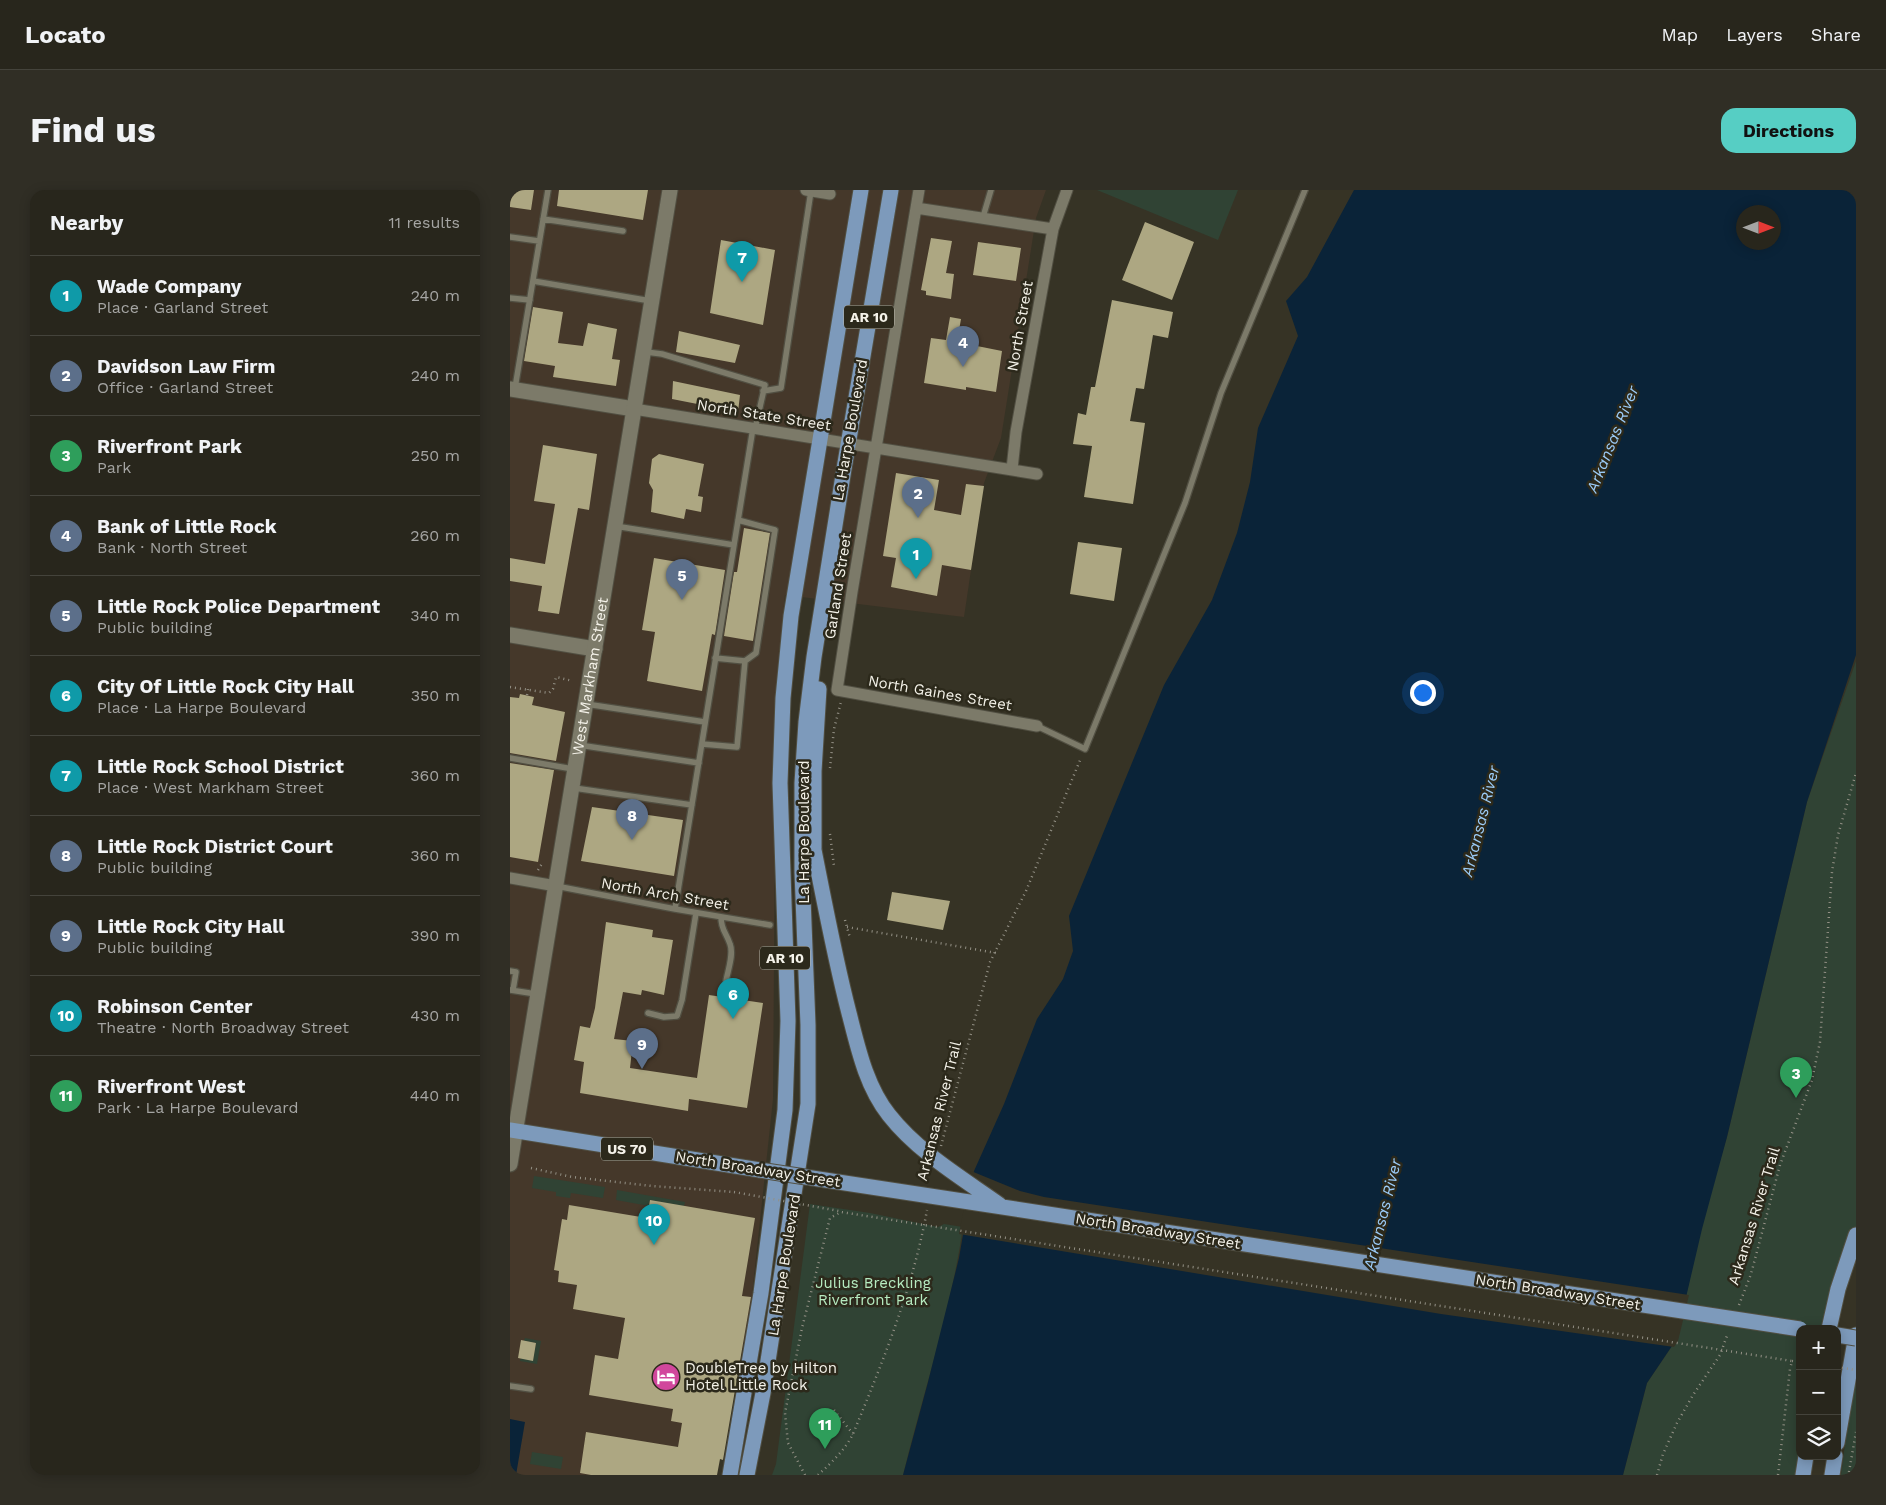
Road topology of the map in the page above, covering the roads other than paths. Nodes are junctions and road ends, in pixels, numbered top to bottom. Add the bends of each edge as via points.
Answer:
1 (548, 190) edge
2 (670, 190) edge
3 (809, 190) edge
4 (861, 190) edge
5 (891, 190) edge
6 (919, 190) edge
7 (991, 190) edge
8 (1067, 190) edge
9 (1304, 190) edge
10 (830, 194) dead end
11 (916, 208) junction
12 (983, 217) junction
13 (543, 219) junction
14 (1053, 229) junction
15 (623, 231) dead end
16 (510, 237) edge
17 (539, 241) junction
18 (532, 282) junction
19 (510, 298) edge
20 (530, 300) junction
21 (652, 301) junction
22 (644, 351) junction
23 (512, 389) edge
24 (763, 391) junction
25 (634, 409) junction
26 (754, 428) junction
27 (820, 439) junction
28 (848, 442) junction
29 (876, 447) junction
30 (1012, 469) junction
31 (1037, 474) dead end
32 (738, 520) junction
33 (615, 526) junction
34 (734, 545) junction
35 (819, 623) junction
36 (510, 635) edge
37 (595, 649) junction
38 (716, 658) junction
39 (745, 661) junction
40 (841, 691) joint
41 (585, 704) junction
42 (705, 722) junction
43 (1037, 726) joint
44 (702, 744) junction
45 (579, 745) junction
46 (510, 758) edge
47 (698, 763) junction
48 (575, 769) junction
49 (572, 787) junction
50 (692, 805) junction
51 (510, 878) edge
52 (556, 886) junction
53 (675, 909) junction
54 (696, 913) junction
55 (721, 917) junction
56 (770, 925) dead end
57 (510, 971) edge
58 (726, 981) dead end
59 (511, 990) edge
60 (538, 994) junction
61 (648, 1013) dead end
62 (513, 1131) edge
63 (510, 1164) edge
64 (1004, 1208) junction
65 (1856, 1235) edge
66 (1830, 1325) edge
67 (1796, 1329) edge
68 (1841, 1335) edge
69 (1856, 1336) edge
70 (510, 1386) edge
71 (531, 1390) dead end
72 (1841, 1425) edge
73 (1805, 1460) edge
74 (1834, 1460) edge
75 (730, 1475) edge
76 (747, 1475) edge
77 (1803, 1475) edge
78 (1832, 1475) edge

1 - 13 lane
2 - 21 street, West Markham Street
3 - 10 street
3 - 24 lane via 781,388
4 - 27 main road, La Harpe Boulevard / AR 10
5 - 28 main road, La Harpe Boulevard / AR 10
6 - 11 street, Garland Street
7 - 12 lane
8 - 14 street, North Street
9 - 43 lane via 1221,393 1185,503 1085,749
11 - 12 street
11 - 29 street, Garland Street
12 - 14 street
13 - 15 lane
13 - 17 lane
14 - 30 street, North Street
16 - 17 lane
17 - 18 lane
18 - 20 lane
18 - 21 lane
19 - 20 lane
20 - 23 lane
21 - 22 street, West Markham Street
22 - 24 lane via 765,384
22 - 25 street, West Markham Street
23 - 25 street
24 - 26 lane
25 - 26 street, North State Street
25 - 33 street, West Markham Street
26 - 27 street, North State Street
26 - 32 lane
27 - 28 street, North State Street
27 - 75 main road, La Harpe Boulevard / AR 10 via 791,616 782,698 780,783 788,1021 785,1110 761,1293
28 - 29 street, North State Street
28 - 35 main road, La Harpe Boulevard / AR 10
29 - 30 street, North State Street
29 - 40 street, Garland Street
30 - 31 street, North State Street
32 - 34 lane
32 - 39 lane via 775,530 756,653
33 - 34 lane
33 - 37 street, West Markham Street
34 - 38 lane
35 - 64 main road, bridge via 814,850 859,1053 871,1086 888,1114 912,1140
35 - 76 main road, La Harpe Boulevard / AR 10 via 802,783 808,1104 764,1393
36 - 37 street
37 - 41 street, West Markham Street
38 - 39 lane
38 - 42 lane
39 - 44 lane via 737,747
40 - 43 street, North Gaines Street
41 - 42 lane
41 - 45 street, West Markham Street
42 - 44 lane
44 - 47 lane
45 - 47 lane
45 - 48 street, West Markham Street
46 - 48 lane
47 - 50 lane
48 - 49 street, West Markham Street
49 - 50 lane
49 - 52 street, West Markham Street
50 - 53 lane
51 - 52 street
52 - 53 lane, North Arch Street
52 - 60 street, West Markham Street
53 - 54 lane, North Arch Street
54 - 55 lane, North Arch Street
54 - 61 lane via 682,1000 676,1016
55 - 56 lane, North Arch Street
55 - 58 lane via 721,928 731,945
57 - 59 lane via 516,972
59 - 60 lane
60 - 62 street, West Markham Street
62 - 63 street, West Markham Street
62 - 64 main road, North Broadway Street / US 70, bridge
64 - 67 main road, North Broadway Street / US 70, bridge
65 - 66 main road
68 - 69 main road, bridge
69 - 72 main road
70 - 71 lane
73 - 77 main road
74 - 78 main road

